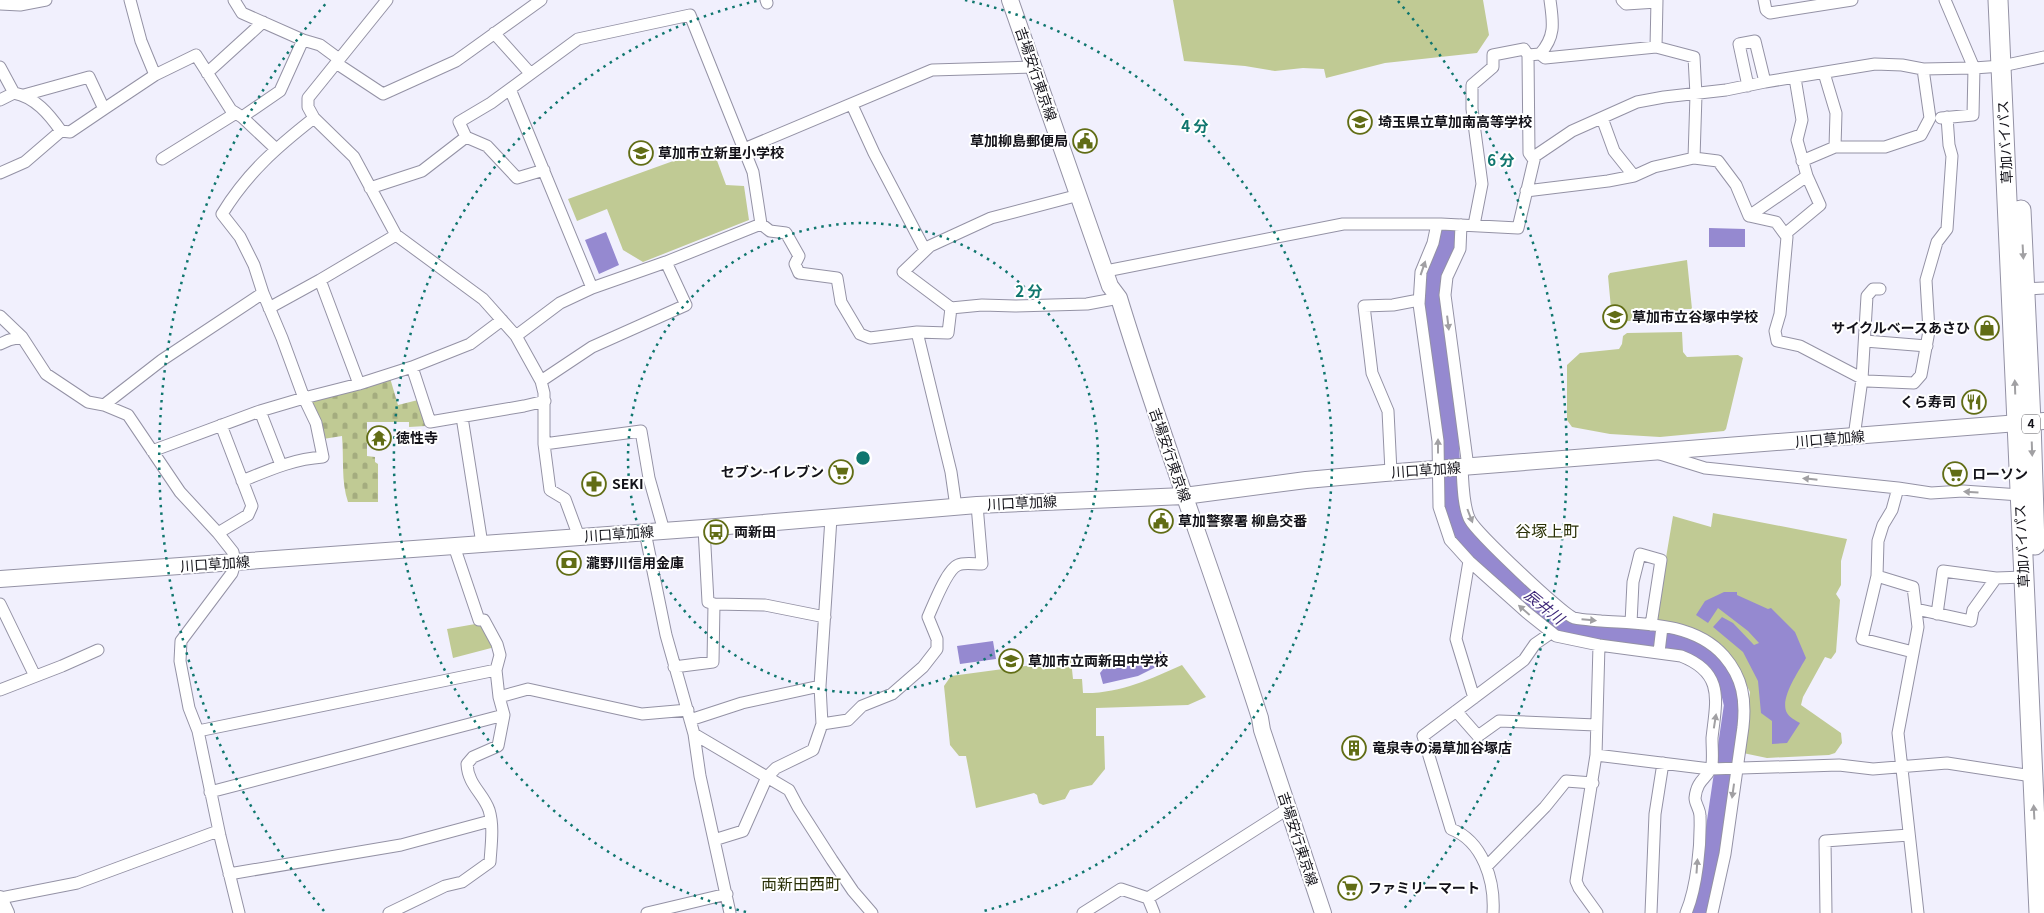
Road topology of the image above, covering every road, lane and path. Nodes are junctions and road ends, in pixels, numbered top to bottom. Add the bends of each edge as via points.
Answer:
1 (46, 0) edge
2 (143, 0) edge
3 (234, 0) edge
4 (387, 0) edge
5 (541, 0) edge
6 (1010, 0) edge
7 (1550, 0) edge
8 (1622, 0) edge
9 (1764, 0) edge
10 (1852, 0) edge
11 (1945, 0) edge
12 (1998, 0) edge
13 (2011, 0) edge
14 (1657, 1) edge
15 (131, 2) edge
16 (0, 4) edge
17 (263, 22) junction
18 (494, 33) junction
19 (303, 40) junction
20 (1656, 47) junction
21 (1540, 54) junction
22 (1528, 55) junction
23 (2044, 57) edge
24 (337, 61) junction
25 (2008, 65) junction
26 (0, 67) edge
27 (1034, 67) junction
28 (1923, 68) junction
29 (1974, 68) junction
30 (207, 73) junction
31 (530, 73) junction
32 (1824, 73) junction
33 (155, 75) junction
34 (1795, 78) junction
35 (1765, 82) junction
36 (1748, 86) junction
37 (510, 89) junction
38 (19, 94) junction
39 (1696, 95) junction
40 (0, 100) edge
41 (852, 105) junction
42 (104, 109) junction
43 (239, 115) junction
44 (1947, 117) junction
45 (314, 118) junction
46 (1602, 118) junction
47 (1930, 118) junction
48 (61, 131) junction
49 (466, 138) junction
50 (1835, 147) junction
51 (275, 148) junction
52 (744, 149) junction
53 (1694, 158) junction
54 (162, 159) dead end
55 (1534, 160) junction
56 (1802, 161) junction
57 (544, 170) junction
58 (0, 173) edge
59 (1634, 176) junction
60 (1807, 176) junction
61 (370, 188) junction
62 (1526, 192) junction
63 (1079, 195) junction
64 (1749, 216) junction
65 (760, 224) junction
66 (1437, 224) junction
67 (1461, 225) junction
68 (1474, 225) junction
69 (1785, 234) junction
70 (396, 235) junction
71 (925, 250) junction
72 (666, 262) junction
73 (1106, 271) junction
74 (320, 280) junction
75 (592, 288) junction
76 (2044, 288) edge
77 (1880, 289) dead end
78 (2025, 289) junction
79 (262, 293) junction
80 (1119, 298) junction
81 (1419, 300) junction
82 (269, 308) junction
83 (951, 308) junction
84 (0, 316) edge
85 (502, 320) junction
86 (917, 332) junction
87 (516, 336) junction
88 (22, 338) junction
89 (1865, 341) junction
90 (0, 344) edge
91 (1927, 346) junction
92 (412, 367) junction
93 (1862, 379) junction
94 (540, 381) junction
95 (359, 384) junction
96 (304, 398) junction
97 (545, 401) junction
98 (104, 405) junction
99 (260, 411) junction
100 (462, 417) junction
101 (2031, 422) edge
102 (221, 425) junction
103 (1854, 436) junction
104 (544, 444) junction
105 (152, 452) junction
106 (1655, 453) junction
107 (282, 465) junction
108 (1465, 468) junction
109 (1437, 469) junction
110 (1390, 472) junction
111 (242, 481) junction
112 (1898, 488) junction
113 (1184, 496) junction
114 (2032, 497) edge
115 (977, 506) junction
116 (956, 507) junction
117 (831, 518) junction
118 (704, 528) junction
119 (664, 531) junction
120 (645, 532) junction
121 (218, 533) junction
122 (579, 537) junction
123 (482, 544) junction
124 (454, 546) junction
125 (1469, 561) junction
126 (235, 563) junction
127 (1877, 576) junction
128 (2024, 577) junction
129 (1996, 578) junction
130 (0, 579) edge
131 (0, 604) edge
132 (714, 604) junction
133 (1916, 609) junction
134 (1937, 614) junction
135 (825, 617) junction
136 (1631, 623) junction
137 (1656, 626) junction
138 (1552, 633) junction
139 (1599, 645) junction
140 (98, 650) dead end
141 (1659, 652) junction
142 (1913, 652) junction
143 (674, 667) junction
144 (496, 670) junction
145 (35, 676) junction
146 (820, 686) junction
147 (0, 690) edge
148 (499, 697) junction
149 (1474, 698) junction
150 (1456, 711) junction
151 (504, 715) junction
152 (689, 715) junction
153 (822, 724) junction
154 (1596, 725) junction
155 (198, 731) junction
156 (694, 734) junction
157 (1596, 755) junction
158 (1663, 763) junction
159 (1901, 766) junction
160 (1712, 769) junction
161 (1734, 769) junction
162 (767, 777) junction
163 (2038, 780) edge
164 (1592, 783) junction
165 (210, 792) junction
166 (1289, 808) junction
167 (490, 821) junction
168 (218, 831) junction
169 (1909, 835) junction
170 (714, 840) junction
171 (1487, 866) junction
172 (229, 874) junction
173 (726, 894) junction
174 (0, 898) edge
175 (1148, 898) junction
176 (394, 912) edge
177 (7, 913) edge
178 (239, 913) edge
179 (647, 913) edge
180 (730, 913) edge
181 (872, 913) edge
182 (1084, 913) edge
183 (1154, 913) edge
184 (1323, 913) edge
185 (1493, 913) edge
186 (1597, 913) edge
187 (1650, 913) edge
188 (1686, 913) edge
189 (1712, 913) edge
190 (1826, 913) edge
191 (1918, 913) edge
192 (2039, 913) edge

1 - 16 street via 20,5
2 - 15 street
3 - 17 street via 242,13
4 - 24 street
5 - 18 street
6 - 27 main road, 吉場安行東京線
7 - 21 street via 1554,22 1549,44
8 - 14 street via 1626,4
9 - 10 street via 1770,13
11 - 29 street
12 - 25 highway, 草加バイパス / 4
13 - 25 highway, 草加バイパス / 4
14 - 20 street
15 - 33 street via 141,41
17 - 19 street
17 - 30 street
18 - 24 street via 456,61 383,94
18 - 31 street
19 - 24 street via 320,45
19 - 43 street via 280,91
20 - 21 street via 1545,58
20 - 39 street via 1694,57
21 - 22 street
22 - 55 street via 1529,153
22 - 68 street via 1524,49 1493,55 1493,67 1472,85 1482,184
23 - 25 street
24 - 45 street via 308,98 308,107
25 - 29 street
25 -> 78 highway, 草加バイパス / 4
101 -> 25 highway, 草加バイパス / 4
26 - 38 street
27 - 41 street via 932,70
27 - 63 main road, 吉場安行東京線
28 - 29 street
28 - 32 street via 1875,64
28 - 47 street
29 - 44 street via 1973,115
30 - 33 street via 196,55
30 - 43 street via 231,110
31 - 37 street
31 - 52 street via 578,39 690,15
32 - 34 street
32 - 50 street via 1836,113
33 - 42 street
34 - 35 street
34 - 56 street via 1802,120 1797,140
35 - 36 street
35 - 36 street via 1755,40 1739,44
36 - 39 street
37 - 49 street via 459,122
37 - 57 street
38 - 40 street
38 - 42 street via 89,77
38 - 48 street via 48,113
39 - 46 street via 1637,102
39 - 53 street
41 - 52 street
41 - 71 street
42 - 48 street via 70,132
43 - 51 street
43 - 54 street
44 - 47 street
44 - 91 street via 1952,156 1947,229 1937,242 1926,280
45 - 51 street
45 - 61 street via 354,156
46 - 55 street via 1572,131 1535,156
46 - 59 street via 1614,152
47 - 50 street via 1921,135 1885,147
48 - 58 street via 25,162
49 - 57 street via 487,146 517,178
49 - 61 street via 422,172
50 - 56 street
51 - 79 street via 235,193 222,214 240,237 254,265
52 - 65 street via 753,172
53 - 59 street via 1654,167
53 - 64 street via 1718,161 1736,185
55 - 62 street
56 - 60 street
57 - 75 street
59 - 62 street
60 - 64 street
60 - 69 street via 1820,205
61 - 70 street
62 - 68 street via 1518,228
63 - 71 street via 991,218
63 - 73 main road, 吉場安行東京線
64 - 69 street via 1776,222
65 - 72 street
65 - 86 street via 770,231 786,233 800,256 795,264 799,273 837,278 841,302 860,334 870,338
66 - 67 street
66 - 73 street via 1343,224
81 -> 66 street via 1421,272
67 - 68 street
67 -> 108 street via 1460,249 1448,277 1445,295
69 - 93 street via 1781,304 1775,331 1777,341 1800,346
70 - 74 street
70 - 85 street via 483,299
71 - 83 street via 903,272
72 - 75 street
72 - 94 street via 686,305 592,347
73 - 80 main road, 吉場安行東京線 via 1110,286
74 - 82 street
74 - 95 street
75 - 87 street via 560,303
76 - 78 street
77 - 89 street via 1873,289 1867,296
78 - 101 highway, 草加バイパス / 4
79 - 82 street
79 - 98 street via 162,360
80 - 83 street via 1087,304
80 - 113 main road, 吉場安行東京線
109 -> 81 street via 1438,441
81 - 110 street via 1393,306 1364,306 1372,374 1388,411
82 - 96 street
83 - 86 street via 948,333
84 - 88 street
85 - 87 street
85 - 92 street via 470,344
86 - 116 street via 951,472
87 - 94 street
88 - 90 street
88 - 98 street via 46,374 88,402
89 - 91 street
89 - 93 street
91 - 93 street via 1921,375 1914,383
92 - 95 street
92 - 100 street via 430,422
93 - 103 street
94 - 97 street
95 - 96 street
96 - 99 street
96 - 107 street via 316,423 323,457
97 - 100 street
97 - 104 street
98 - 105 street via 128,415
99 - 102 street
99 - 107 street
100 - 123 street
101 - 103 main road, 川口草加線
101 - 114 highway, 草加バイパス / 4
102 - 105 street
102 - 111 street
103 - 106 main road, 川口草加線
104 - 119 street via 640,431
104 - 122 street via 550,490 565,499
105 - 121 street via 180,492
106 - 108 main road, 川口草加線
112 -> 106 street via 1705,468
107 - 111 street
108 - 109 main road, 川口草加線
108 -> 136 street via 1464,494 1470,520 1554,603 1573,618
109 - 110 main road, 川口草加線
109 - 125 street via 1439,507 1450,540
110 - 113 main road, 川口草加線
111 - 121 street via 252,506 248,515
114 -> 112 street via 1963,491 1931,494
112 - 127 street via 1878,541
113 - 115 main road, 川口草加線
113 - 166 main road, 吉場安行東京線
114 - 128 highway, 草加バイパス / 4
114 - 163 highway, 草加バイパス / 4
115 - 116 main road, 川口草加線
115 - 153 street via 982,564 958,564 947,577 928,617 937,639 937,649 931,659 892,694 862,706 848,720
116 - 117 main road, 川口草加線
117 - 118 main road, 川口草加線
117 - 135 street
118 - 119 main road, 川口草加線
118 - 132 street via 708,602
119 - 120 main road, 川口草加線
120 - 122 main road, 川口草加線
120 - 143 street
121 - 126 street via 233,552
122 - 123 main road, 川口草加線
123 - 124 main road, 川口草加線
124 - 126 main road, 川口草加線
124 - 144 street via 479,620 484,620 497,644 500,655
138 -> 125 street
125 - 149 street via 1456,639
126 - 130 main road, 川口草加線
126 - 155 street via 232,573 181,641 180,661 189,708
127 - 133 street via 1913,587
127 - 142 street via 1862,639
128 - 129 street
128 - 163 highway, 草加バイパス / 4
129 - 134 street via 1973,610 1971,621
129 - 134 street via 1943,571
131 - 145 street
132 - 135 street via 765,605
132 - 143 street via 713,662
133 - 134 street
133 - 142 street via 1918,627
135 - 146 street
136 - 137 street
136 - 137 street via 1633,582 1640,554 1661,560
137 - 141 street
137 - 161 street via 1700,637 1719,651 1737,674 1745,706
138 - 139 street
138 - 149 street via 1535,644 1524,660
139 - 141 street
139 - 154 street
140 - 145 street
160 -> 141 street via 1716,714 1714,683 1702,668 1690,660
142 - 159 street via 1898,733
143 - 152 street
144 - 148 street
144 - 155 street
145 - 147 street
146 - 152 street
146 - 153 street
148 - 151 street
148 - 152 street via 528,689 642,714
149 - 150 street
150 - 154 street via 1478,736 1499,722
150 - 171 street via 1423,736 1452,829 1462,833
151 - 165 street
151 - 167 street via 498,746 473,757 467,764 468,774 489,809
152 - 156 street
153 - 162 street via 813,750 776,768
154 - 157 street
155 - 165 street
156 - 162 street
156 - 170 street
157 - 158 street
157 - 164 street
158 - 160 street
158 - 187 street via 1655,814
159 - 161 street
159 - 163 street via 1947,763
159 - 169 street
160 - 161 street
188 -> 160 street via 1696,873 1700,814 1695,801 1697,785
161 -> 189 street via 1725,854
162 - 170 street via 743,831
162 - 181 street via 789,790 832,860
192 -> 163 highway, 草加バイパス / 4
164 - 171 street via 1566,781
164 - 186 street via 1576,882
165 - 168 street
166 - 175 street
166 - 184 main road, 吉場安行東京線
167 - 172 street via 401,845
167 - 176 street via 490,862 462,882 444,886
168 - 172 street
168 - 174 street via 77,883
169 - 190 street via 1825,841
169 - 191 street
170 - 173 street
171 - 185 street via 1494,899
172 - 178 street
173 - 179 street
173 - 180 street
174 - 177 street
175 - 182 street via 1122,889
175 - 183 street

